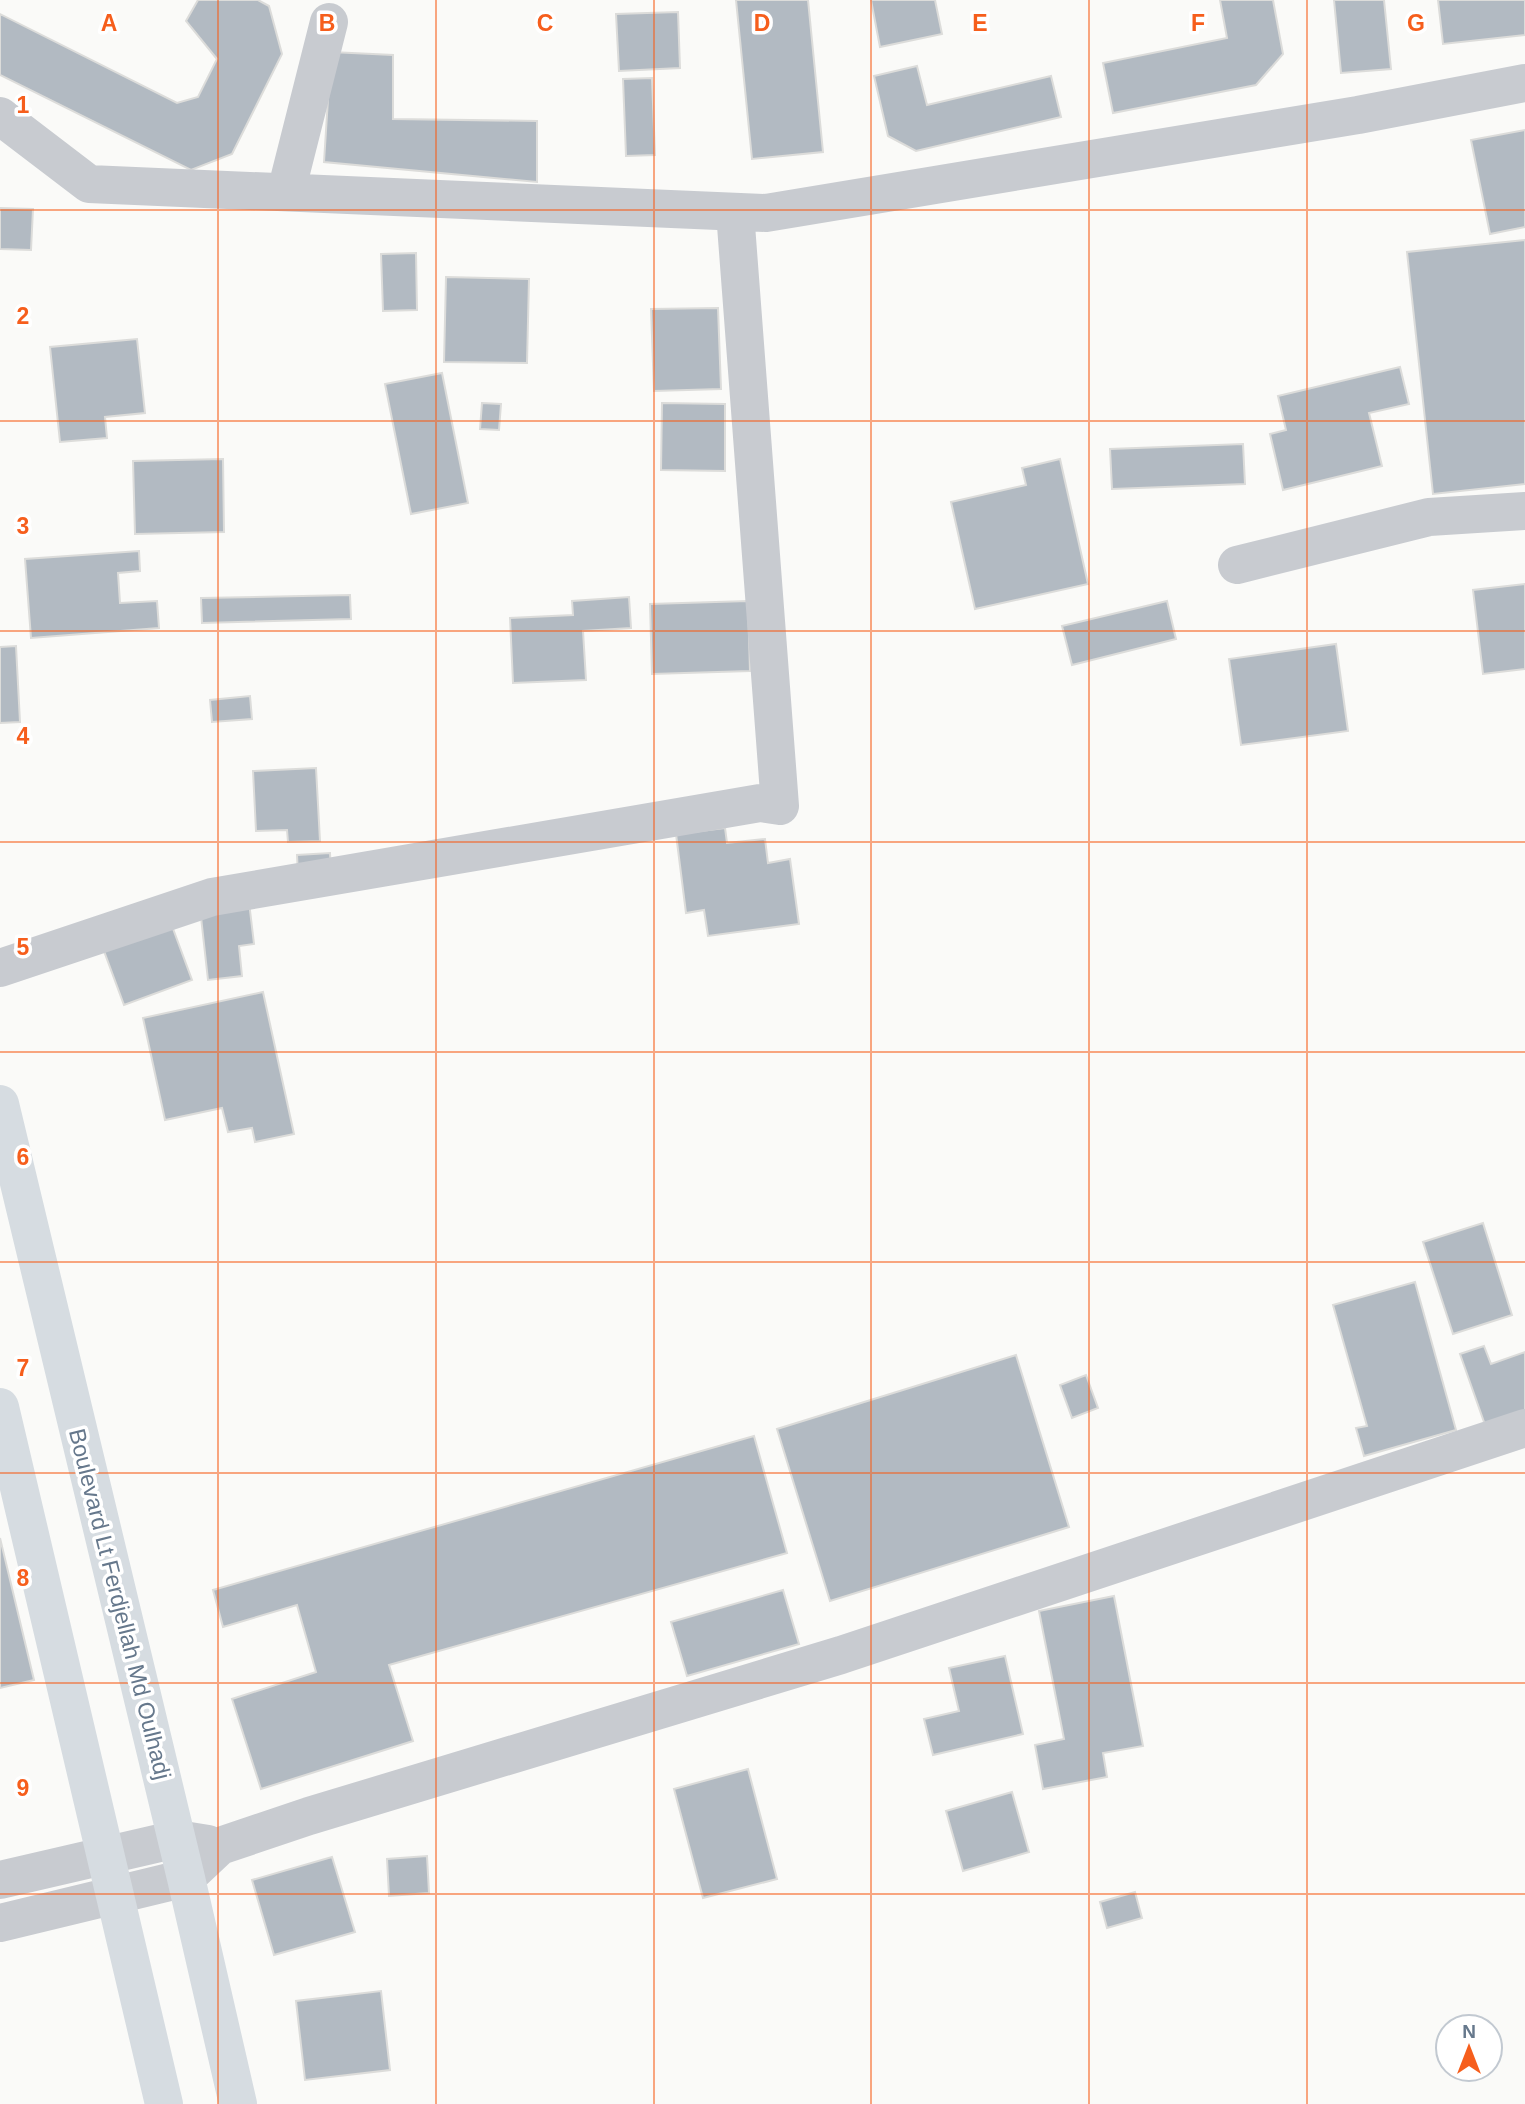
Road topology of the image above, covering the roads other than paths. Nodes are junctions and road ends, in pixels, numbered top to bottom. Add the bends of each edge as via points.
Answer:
1 (329, 22) dead end
2 (1525, 83) edge
3 (0, 116) edge
4 (286, 192) junction
5 (735, 212) junction
6 (1525, 511) edge
7 (1237, 565) dead end
8 (0, 968) edge
9 (3, 1128) edge
10 (0, 1407) edge
11 (1525, 1429) edge
12 (177, 1839) junction
13 (220, 1846) junction
14 (105, 1856) junction
15 (186, 1878) junction
16 (0, 1880) edge
17 (115, 1896) junction
18 (0, 1923) edge
19 (163, 2104) edge
20 (238, 2104) edge

1 - 4 street
2 - 5 street via 766,213
3 - 4 street via 89,184
4 - 5 street
5 - 8 street via 780,806 760,803 212,897
6 - 7 street via 1429,517
9 - 12 street, Boulevard Lt Ferdjellah Md Oulhadj
10 - 14 street
11 - 13 street via 841,1655
12 - 13 street
12 - 14 street
12 - 15 street, Boulevard Lt Ferdjellah Md Oulhadj
13 - 15 street
14 - 16 street
14 - 17 street
15 - 17 street
15 - 20 street, Boulevard Lt Ferdjellah Md Oulhadj
17 - 18 street
17 - 19 street

